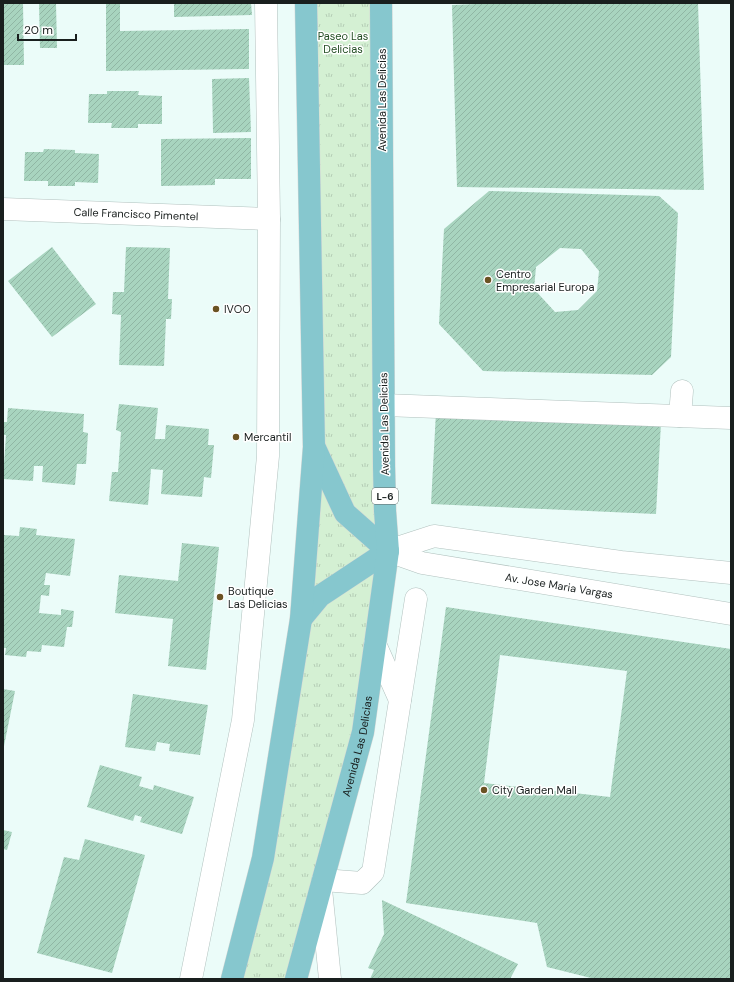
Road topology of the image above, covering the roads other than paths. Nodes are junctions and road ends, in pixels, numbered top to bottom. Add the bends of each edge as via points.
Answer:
1 (266, 3) edge
2 (306, 3) edge
3 (381, 3) edge
4 (3, 209) edge
5 (269, 219) junction
6 (682, 391) dead end
7 (384, 405) junction
8 (680, 416) junction
9 (731, 418) edge
10 (314, 447) junction
11 (388, 551) junction
12 (731, 573) edge
13 (416, 599) dead end
14 (731, 614) edge
15 (301, 619) junction
16 (375, 644) junction
17 (400, 700) junction
18 (322, 884) junction
19 (191, 979) edge
20 (232, 979) edge
21 (296, 979) edge
22 (330, 979) edge

1 - 5 street
2 - 10 main road
3 - 7 main road, Avenida Las Delicias / L-6
4 - 5 street, Calle Francisco Pimentel
5 - 19 street via 268,456 243,720
6 - 8 street
7 - 8 street
7 - 11 main road, Avenida Las Delicias / L-6
8 - 9 street
10 - 11 main road via 345,513
10 - 15 main road
11 - 12 street via 434,536 621,562
11 - 14 street, Av. Jose Maria Vargas via 422,563
11 - 15 main road via 320,596
11 - 16 main road, Avenida Las Delicias / L-6
13 - 17 street
15 - 20 main road via 263,858
16 - 17 street
16 - 18 main road, Avenida Las Delicias / L-6 via 363,732
17 - 18 street via 373,872 362,883
18 - 21 main road, Avenida Las Delicias / L-6
18 - 22 street

